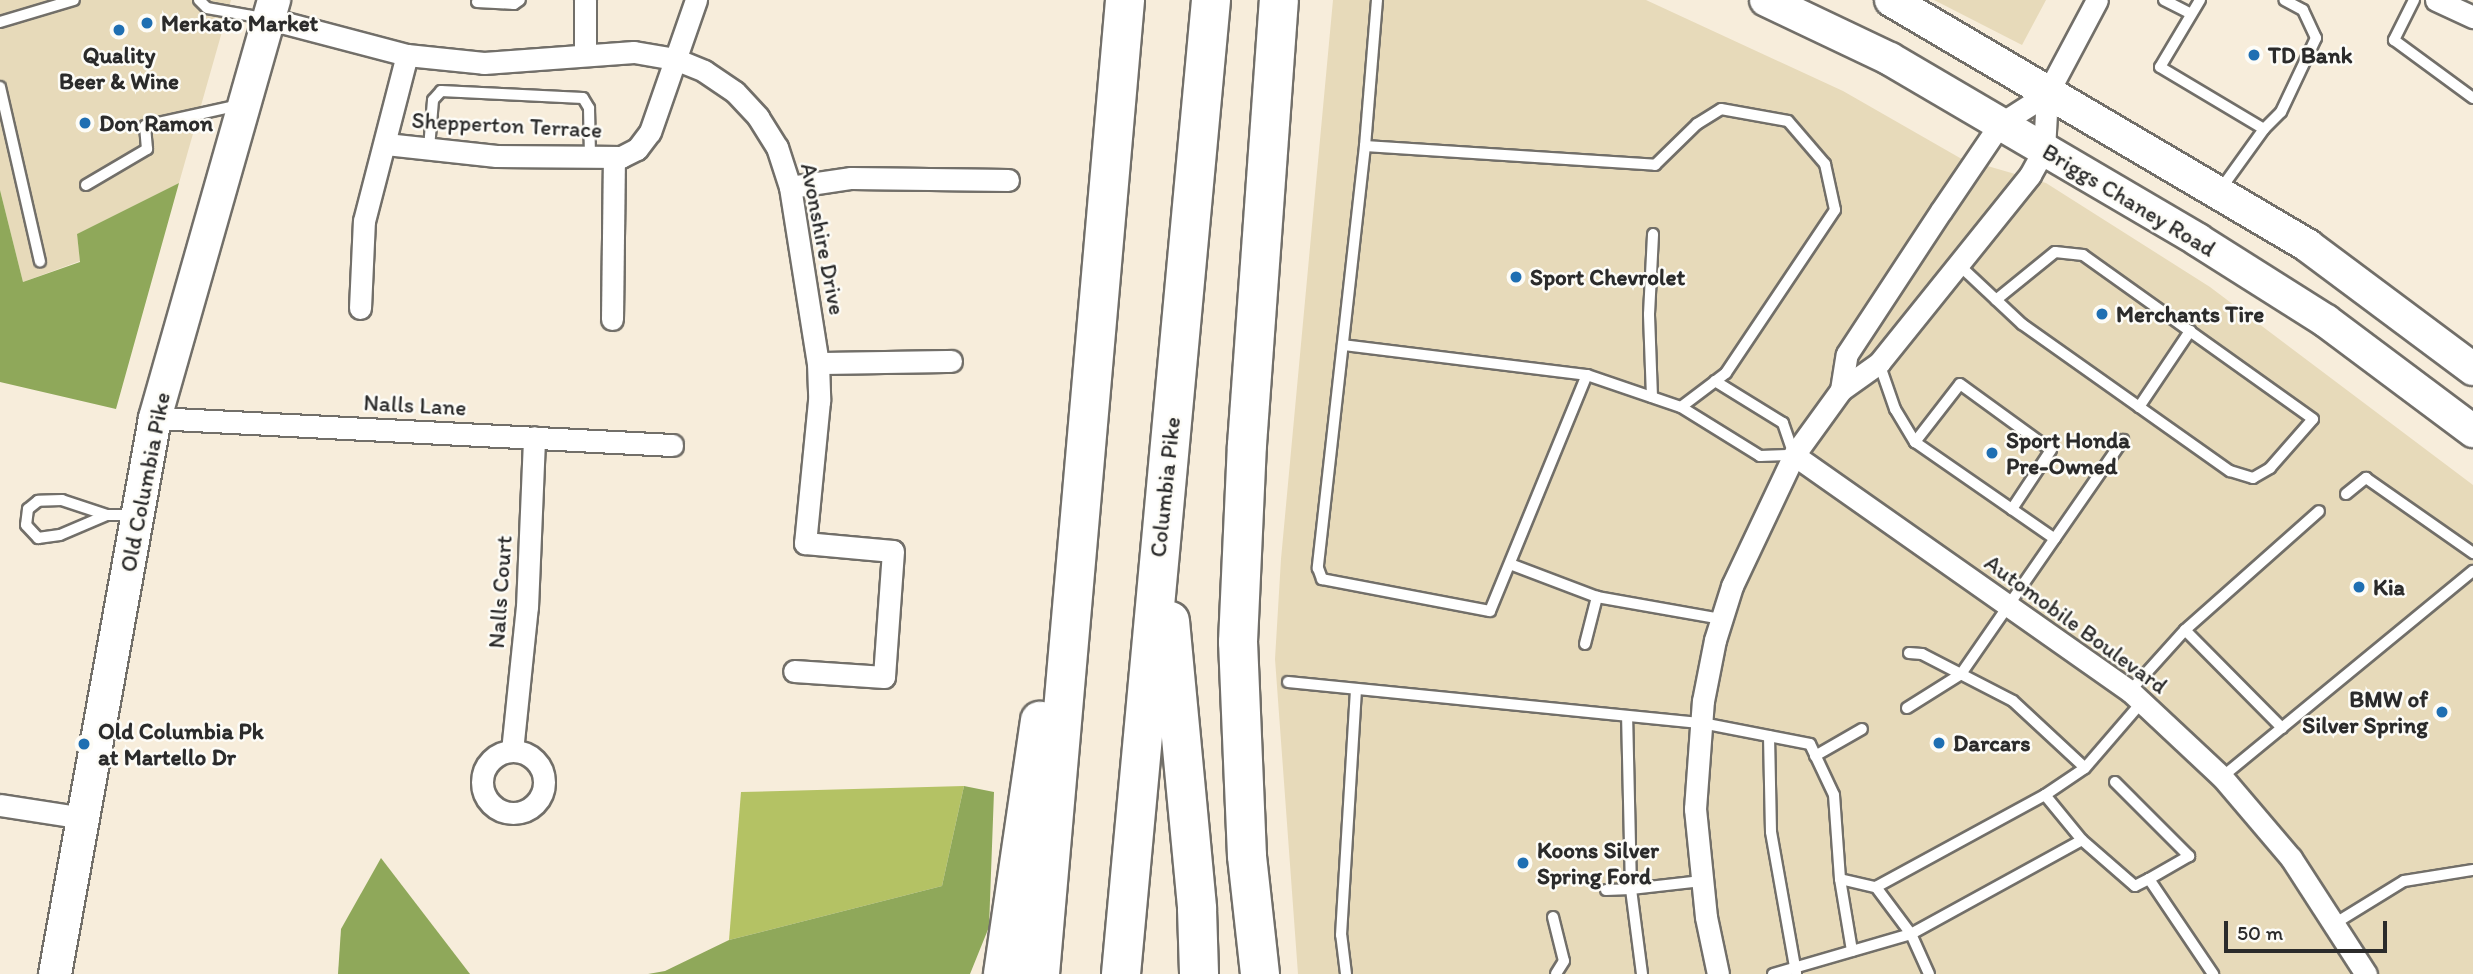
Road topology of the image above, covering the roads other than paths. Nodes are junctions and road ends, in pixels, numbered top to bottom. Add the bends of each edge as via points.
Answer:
1 (74, 0) edge
2 (199, 0) edge
3 (520, 0) edge
4 (585, 0) edge
5 (696, 0) edge
6 (1125, 0) edge
7 (1211, 0) edge
8 (1279, 0) edge
9 (1299, 0) edge
10 (1377, 0) edge
11 (1766, 0) edge
12 (1891, 0) edge
13 (2097, 0) edge
14 (2164, 0) edge
15 (2200, 0) edge
16 (2284, 0) edge
17 (2414, 0) edge
18 (2436, 0) edge
19 (477, 2) dead end
20 (272, 9) edge
21 (2191, 15) junction
22 (2473, 17) edge
23 (0, 22) edge
24 (585, 54) junction
25 (407, 55) junction
26 (675, 59) junction
27 (0, 87) edge
28 (2047, 94) junction
29 (2473, 99) edge
30 (245, 104) junction
31 (2000, 124) junction
32 (2264, 130) junction
33 (386, 144) junction
34 (1365, 146) junction
35 (429, 148) junction
36 (2044, 150) junction
37 (590, 157) junction
38 (614, 157) junction
39 (1655, 164) junction
40 (1655, 178) dead end
41 (1008, 180) dead end
42 (86, 185) dead end
43 (790, 187) junction
44 (2218, 194) junction
45 (1653, 234) dead end
46 (40, 261) dead end
47 (1958, 264) junction
48 (1262, 270) junction
49 (1996, 300) junction
50 (360, 307) dead end
51 (612, 320) dead end
52 (2189, 331) junction
53 (1343, 345) junction
54 (951, 361) dead end
55 (818, 363) junction
56 (1879, 363) junction
57 (2473, 369) edge
58 (1587, 375) junction
59 (1715, 381) junction
60 (1841, 390) junction
61 (1652, 397) junction
62 (1681, 407) junction
63 (2139, 407) junction
64 (155, 418) junction
65 (2473, 431) edge
66 (534, 437) junction
67 (2123, 440) dead end
68 (1915, 442) junction
69 (673, 445) dead end
70 (1794, 455) junction
71 (1083, 478) junction
72 (2346, 494) dead end
73 (2012, 509) junction
74 (2319, 511) dead end
75 (122, 515) junction
76 (1160, 522) junction
77 (2055, 538) junction
78 (2473, 553) edge
79 (1510, 564) junction
80 (2473, 571) edge
81 (1597, 597) junction
82 (2009, 605) junction
83 (1722, 619) junction
84 (2185, 630) junction
85 (1585, 644) dead end
86 (1909, 653) dead end
87 (793, 671) dead end
88 (1961, 674) junction
89 (1288, 682) dead end
90 (1356, 689) junction
91 (2136, 696) junction
92 (1907, 708) dead end
93 (1627, 716) junction
94 (1702, 723) junction
95 (2282, 728) junction
96 (1862, 729) dead end
97 (1769, 736) junction
98 (512, 751) dead end
99 (1815, 756) junction
100 (2085, 768) junction
101 (2222, 777) junction
102 (2115, 782) dead end
103 (2046, 795) junction
104 (0, 805) edge
105 (84, 818) junction
106 (2082, 840) junction
107 (2473, 870) edge
108 (1840, 878) junction
109 (2150, 879) junction
110 (1702, 881) junction
111 (1876, 887) junction
112 (1632, 889) junction
113 (1606, 890) dead end
114 (1553, 917) dead end
115 (2334, 924) junction
116 (1911, 934) junction
117 (1852, 951) junction
118 (1796, 971) edge
119 (55, 974) edge
120 (1003, 974) edge
121 (1040, 974) edge
122 (1122, 974) edge
123 (1199, 974) edge
124 (1260, 974) edge
125 (1346, 974) edge
126 (1556, 974) edge
127 (1642, 974) edge
128 (1718, 974) edge
129 (1773, 974) edge
130 (1929, 974) edge
131 (2213, 974) edge
132 (2366, 974) edge

1 - 23 lane
2 - 20 lane via 207,8
3 - 19 lane via 514,4
4 - 24 street
5 - 26 street, Shepperton Terrace
6 - 71 highway
7 - 76 highway, Columbia Pike
8 - 48 highway
9 - 48 highway
10 - 34 lane
11 - 31 main road, Briggs Chaney Road via 1890,59
12 - 28 main road
13 - 28 street
14 - 21 lane
15 - 21 lane
16 - 32 lane via 2303,9 2316,38 2281,112
17 - 29 lane via 2394,40
18 - 22 street
20 - 25 street, Avonshire Drive
20 - 30 main road, Old Columbia Pike
21 - 32 lane via 2160,67
24 - 25 street, Avonshire Drive via 484,64
24 - 26 street, Avonshire Drive via 634,52
25 - 33 street, Shepperton Terrace
26 - 38 street, Shepperton Terrace via 650,132 637,149
26 - 43 street, Avonshire Drive via 704,71 750,108 777,147
27 - 46 lane
28 - 31 street
28 - 36 street
28 - 44 main road
30 - 42 lane via 145,126 147,149
30 - 64 main road, Old Columbia Pike
31 - 36 main road, Briggs Chaney Road
31 - 60 street via 1847,354
32 - 44 lane
33 - 35 street, Shepperton Terrace
33 - 50 street via 364,221
34 - 39 lane
34 - 53 lane
35 - 37 street, Shepperton Terrace via 496,156
35 - 37 lane via 433,100 441,91 583,98 589,108
36 - 47 street via 2030,175
36 - 65 main road, Briggs Chaney Road via 2326,321
37 - 38 street, Shepperton Terrace
38 - 51 street
39 - 40 lane
39 - 59 lane via 1697,124 1721,109 1788,121 1825,164 1835,210 1726,373
41 - 43 street via 851,178
43 - 55 street, Avonshire Drive
44 - 57 main road via 2308,246
45 - 61 lane via 1649,314
47 - 49 lane
47 - 56 street
48 - 124 highway via 1247,445 1238,642 1247,856
49 - 52 lane via 2054,252 2083,255
49 - 63 lane via 2022,324
52 - 63 lane
52 - 63 lane via 2313,419 2270,468 2253,478 2230,471
53 - 58 lane
53 - 79 lane via 1318,568 1322,579 1490,611
54 - 55 street
55 - 87 street, Avonshire Drive via 819,401 805,543 893,551 884,677
56 - 60 street
56 - 68 lane via 1895,409
58 - 61 lane
58 - 79 lane
59 - 62 lane
59 - 70 lane via 1783,423
60 - 70 street
61 - 62 lane
62 - 70 lane via 1760,456
64 - 66 street, Nalls Lane
64 - 75 main road, Old Columbia Pike
66 - 69 street, Nalls Lane
66 - 98 street, Nalls Court via 527,607
67 - 77 lane
68 - 73 lane
68 - 73 lane via 1960,384 2051,450
70 - 82 street, Automobile Boulevard
70 - 83 street via 1732,586
71 - 120 highway via 1023,815
71 - 121 highway
72 - 78 lane via 2366,478
73 - 77 lane
74 - 84 lane
75 - 75 lane via 38,538 26,526 28,509 38,501 62,500
75 - 105 main road, Old Columbia Pike
76 - 122 highway, Columbia Pike
76 - 123 highway via 1198,909
77 - 82 lane
79 - 81 lane
80 - 95 lane
81 - 83 lane
81 - 85 lane
82 - 88 lane
82 - 91 street, Automobile Boulevard
83 - 94 street
84 - 91 lane
84 - 95 lane
86 - 88 lane via 1922,654
88 - 92 lane
88 - 100 lane via 2013,701
89 - 90 lane
90 - 93 lane
90 - 125 lane via 1341,935
91 - 100 lane
91 - 101 street, Automobile Boulevard
93 - 94 lane
93 - 112 lane
94 - 97 lane
94 - 110 street via 1695,809
95 - 101 lane
96 - 99 lane
97 - 99 lane via 1810,744
97 - 118 lane via 1771,832
99 - 108 lane via 1834,794
100 - 103 lane
101 - 115 street, Automobile Boulevard via 2291,858
102 - 109 lane via 2189,856
103 - 106 lane
103 - 111 lane
104 - 105 street
105 - 119 main road, Old Columbia Pike
106 - 109 lane via 2135,886
106 - 116 lane
107 - 115 lane via 2404,881
108 - 111 lane
108 - 117 lane
109 - 131 lane
110 - 112 lane
110 - 128 street
111 - 116 lane
112 - 113 lane
112 - 127 lane
114 - 126 lane via 1564,961
115 - 132 street, Automobile Boulevard
116 - 117 lane
116 - 130 lane
117 - 118 lane
118 - 129 lane

